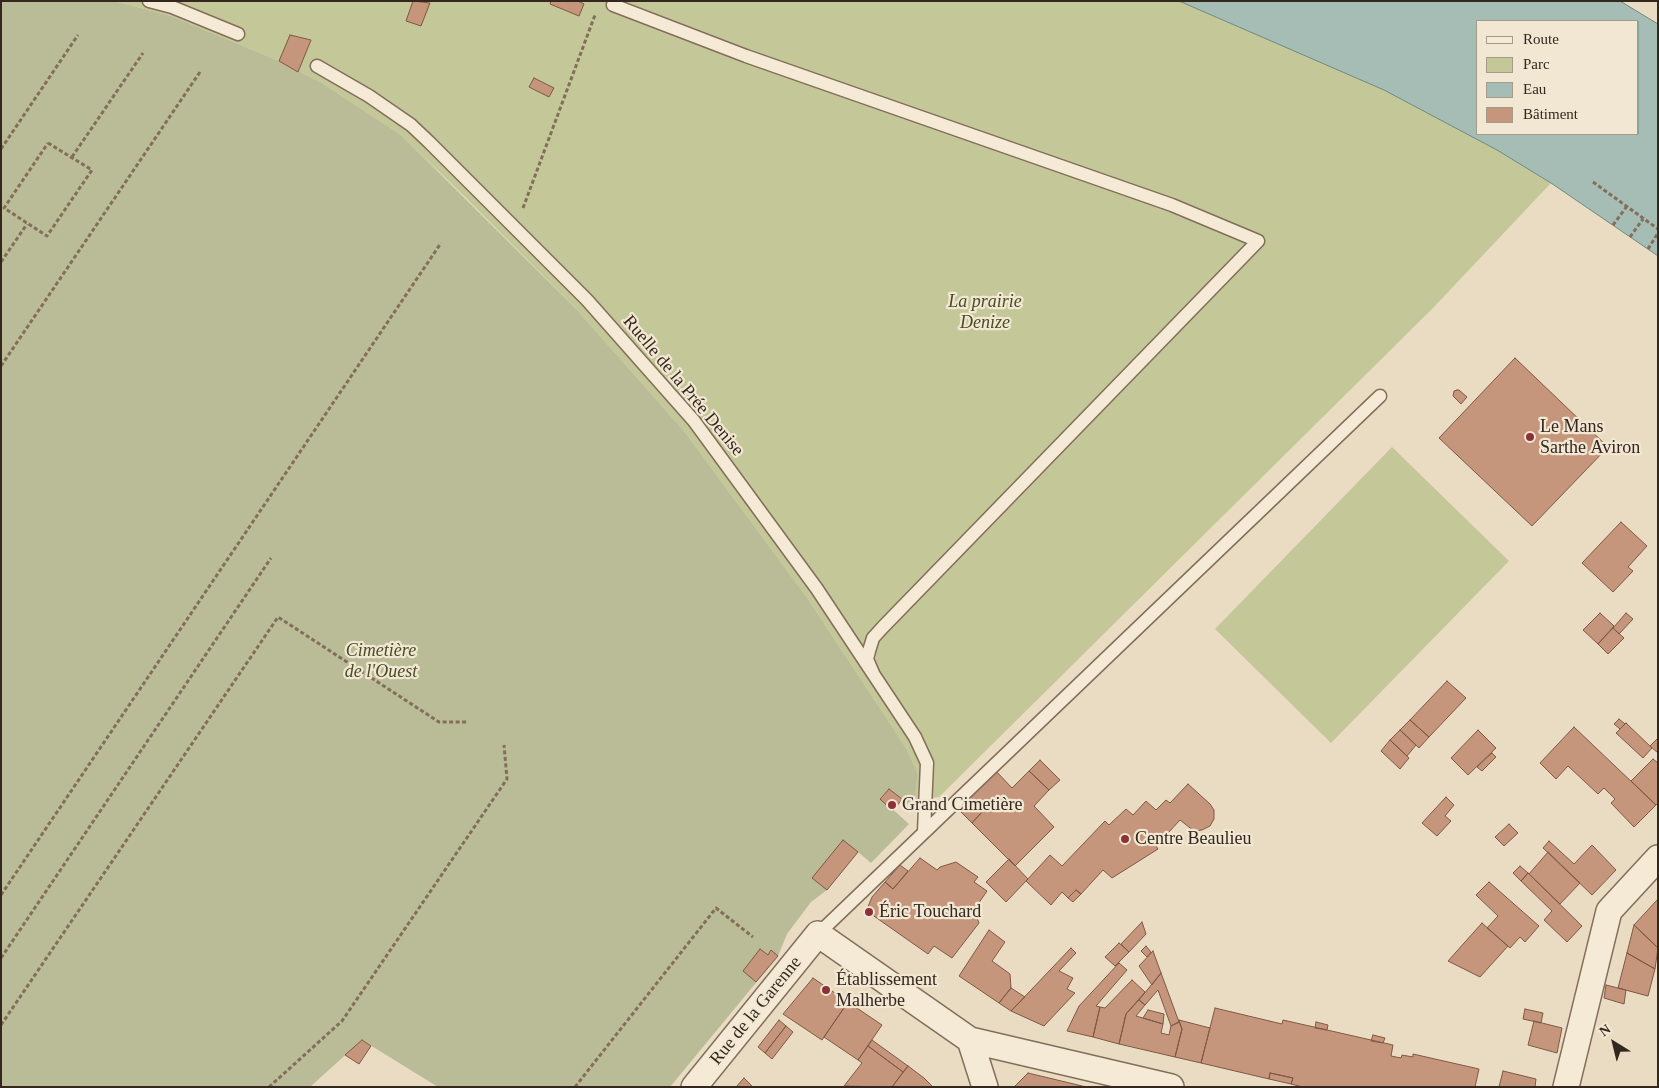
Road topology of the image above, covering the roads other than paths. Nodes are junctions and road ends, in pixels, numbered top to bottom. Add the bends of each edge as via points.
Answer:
1 (149, 1) edge
2 (613, 5) dead end
3 (238, 34) dead end
4 (317, 66) dead end
5 (1380, 396) dead end
6 (873, 673) junction
7 (924, 831) junction
8 (1658, 858) edge
9 (818, 934) junction
10 (970, 1040) junction
11 (694, 1087) edge
12 (984, 1087) edge
13 (1171, 1087) edge
14 (1566, 1087) edge

1 - 3 lane
2 - 6 lane via 746,56 1172,205 1258,241 873,638 868,659
4 - 6 lane, Ruelle de la Prée Denise via 411,125 587,300 694,421 817,589
5 - 7 lane
6 - 7 lane, Ruelle de la Prée Denise via 928,763
7 - 9 lane
8 - 14 street via 1609,911
9 - 10 street
9 - 11 street, Rue de la Garenne
10 - 12 street
10 - 13 street

